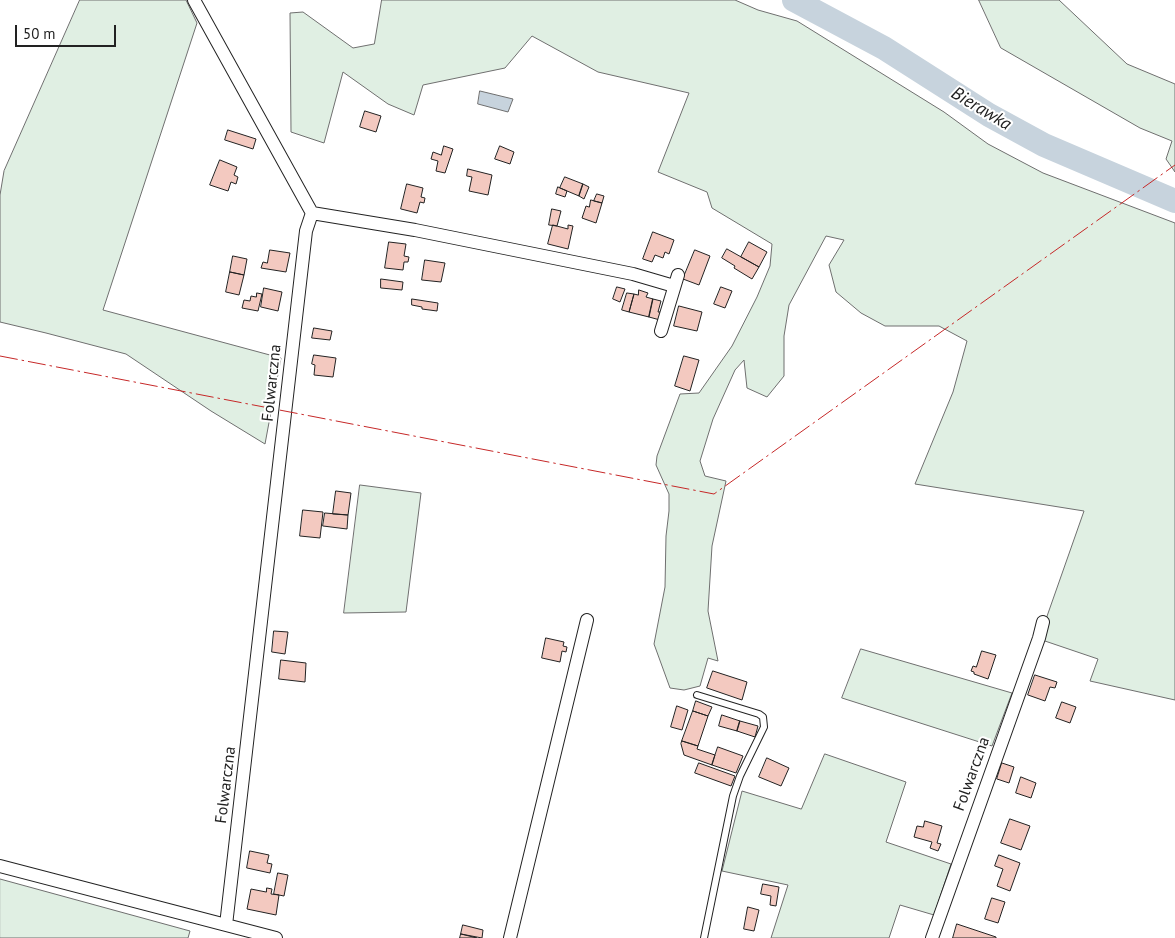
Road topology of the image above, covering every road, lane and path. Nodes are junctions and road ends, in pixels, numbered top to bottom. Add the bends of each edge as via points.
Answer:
1 (194, 0) edge
2 (312, 213) junction
3 (661, 331) dead end
4 (587, 620) dead end
5 (1043, 622) dead end
6 (697, 695) dead end
7 (0, 866) edge
8 (226, 925) junction
9 (276, 938) edge
10 (510, 938) edge
11 (704, 938) edge
12 (932, 938) edge

1 - 2 street
2 - 3 street via 676,281
2 - 8 street, Folwarczna via 306,231
4 - 10 street
5 - 12 street, Folwarczna
6 - 11 lane via 759,714 764,722 733,796
7 - 8 street
8 - 9 street

